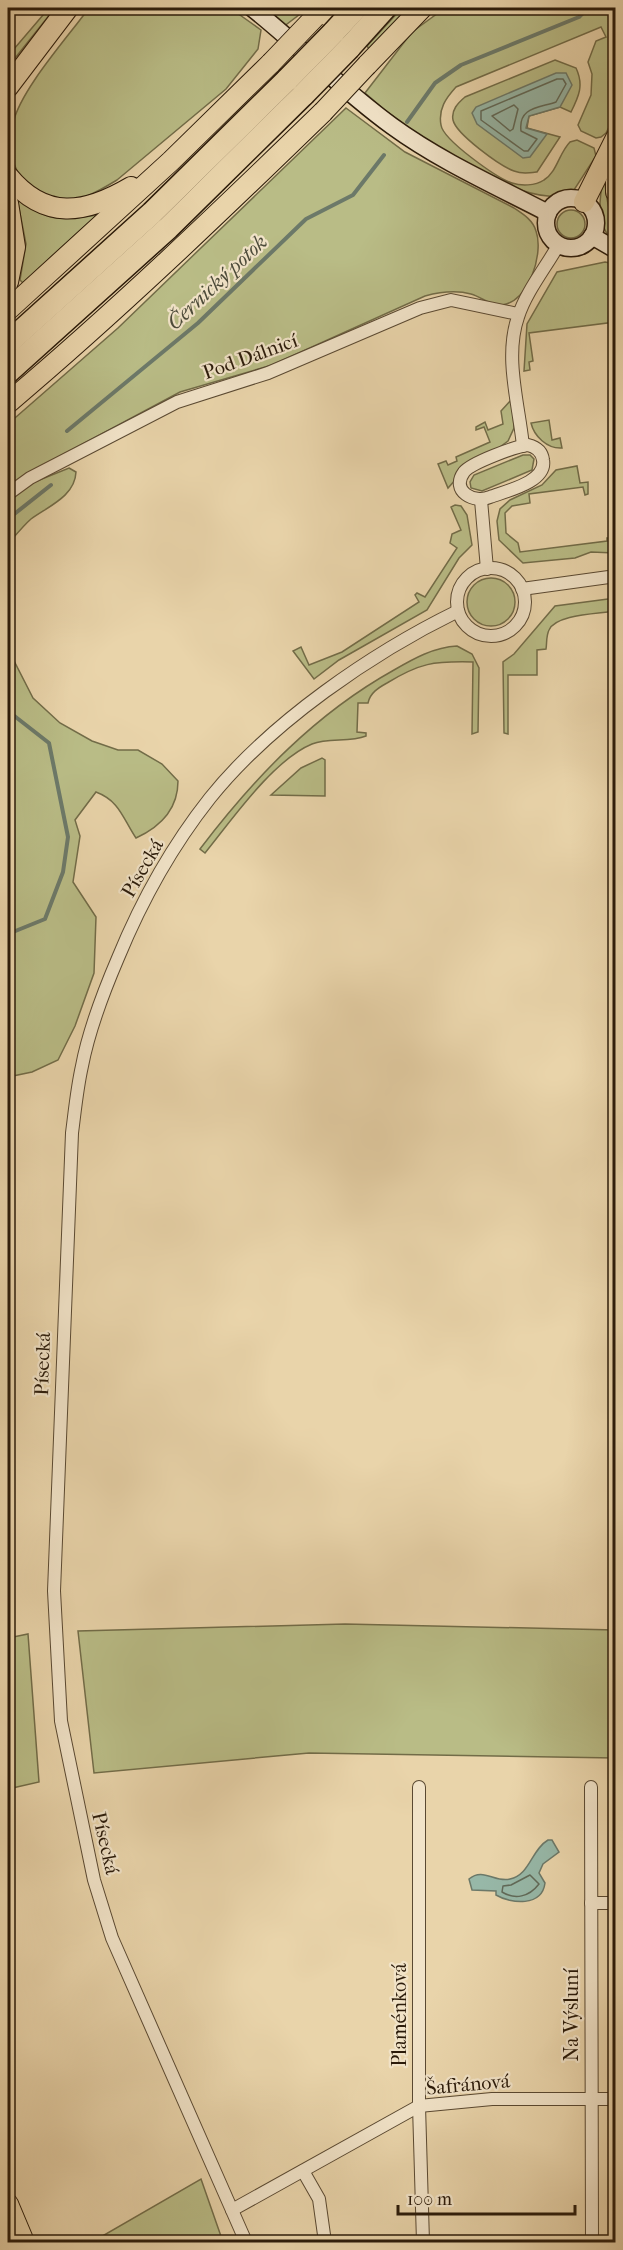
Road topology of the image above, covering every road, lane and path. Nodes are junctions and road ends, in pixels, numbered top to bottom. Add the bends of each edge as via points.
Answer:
1 (68, 8) edge
2 (252, 8) edge
3 (356, 8) edge
4 (386, 8) edge
5 (422, 8) edge
6 (319, 12) edge
7 (341, 40) junction
8 (8, 87) edge
9 (296, 87) junction
10 (615, 138) edge
11 (171, 161) junction
12 (8, 176) edge
13 (615, 181) edge
14 (615, 192) edge
15 (584, 202) junction
16 (8, 203) edge
17 (548, 213) junction
18 (592, 236) junction
19 (559, 244) junction
20 (615, 250) edge
21 (8, 282) edge
22 (8, 310) edge
23 (518, 314) junction
24 (8, 342) edge
25 (8, 372) edge
26 (8, 404) edge
27 (523, 446) junction
28 (8, 494) edge
29 (481, 500) junction
30 (487, 569) junction
31 (615, 576) edge
32 (522, 589) junction
33 (458, 611) junction
34 (419, 1787) dead end
35 (591, 1787) dead end
36 (591, 1903) junction
37 (615, 1903) edge
38 (591, 2099) junction
39 (615, 2099) edge
40 (419, 2106) junction
41 (303, 2171) junction
42 (8, 2204) edge
43 (232, 2210) junction
44 (24, 2242) edge
45 (246, 2242) edge
46 (325, 2242) edge
47 (423, 2242) edge
48 (592, 2242) edge

1 - 8 highway
2 - 17 main road via 393,127
3 - 7 highway
4 - 7 highway
5 - 26 highway, bridge via 189,243
6 - 11 highway, bridge
7 - 9 highway, bridge
9 - 24 highway
9 - 25 highway via 160,236
10 - 15 highway
11 - 12 highway via 103,203 82,208 40,202
11 - 22 highway
13 - 14 highway
15 - 17 main road via 560,201
15 - 18 main road via 594,214
16 - 21 highway via 15,246
17 - 19 main road via 547,227
18 - 19 main road via 573,248
18 - 20 main road
19 - 23 street
23 - 27 street via 513,362
23 - 28 street, Pod Dálnicí via 451,300 420,308 268,373 177,402 30,478
27 - 29 street via 465,471 460,482 462,489 469,498
27 - 29 street via 533,447 542,456 544,466 538,477
29 - 30 street
30 - 32 street via 508,573
30 - 33 street via 461,586
31 - 32 street
32 - 33 street via 525,599 520,620 503,634 480,634 470,629
33 - 43 street, Písecká via 346,675 253,752 210,799 132,924 102,997 82,1065 72,1133 54,1591 61,1721 94,1880 112,1938
34 - 40 street, Plaménková
35 - 36 street, Na Výsluní
36 - 37 street
36 - 38 street, Na Výsluní
38 - 39 street, Šafránová
38 - 40 street, Šafránová via 492,2099
38 - 48 street, Na Výsluní
40 - 41 street, Šafránová
40 - 47 street, Plaménková
41 - 43 street, Šafránová
41 - 46 street via 319,2199
42 - 44 highway
43 - 45 street, Písecká

